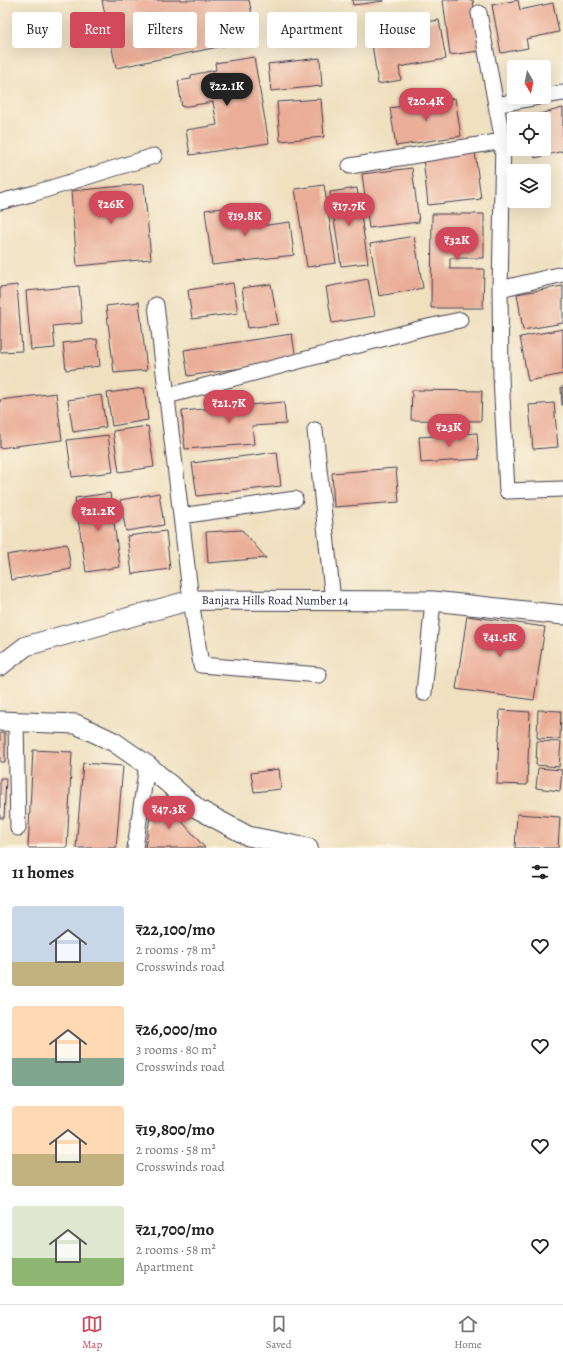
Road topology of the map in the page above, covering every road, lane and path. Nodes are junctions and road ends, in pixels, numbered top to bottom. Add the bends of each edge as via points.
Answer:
1 (479, 13) dead end
2 (563, 93) edge
3 (551, 95) edge
4 (507, 103) edge
5 (496, 105) junction
6 (503, 141) junction
7 (154, 156) dead end
8 (350, 166) dead end
9 (0, 202) edge
10 (563, 274) edge
11 (500, 289) junction
12 (156, 305) dead end
13 (460, 320) dead end
14 (167, 396) junction
15 (315, 430) dead end
16 (563, 489) edge
17 (295, 499) dead end
18 (181, 516) junction
19 (191, 600) junction
20 (333, 601) junction
21 (433, 601) junction
22 (563, 615) edge
23 (0, 666) edge
24 (319, 675) dead end
25 (424, 693) dead end
26 (8, 721) edge
27 (147, 765) junction
28 (18, 828) dead end
29 (135, 848) edge
30 (308, 848) edge

1 - 5 street
2 - 3 street
4 - 5 street
5 - 6 street
6 - 8 street
6 - 11 street
7 - 9 street
10 - 11 street
11 - 16 street via 501,377 507,491
12 - 14 street
13 - 14 street
14 - 18 street
15 - 20 street
17 - 18 street
18 - 19 street
19 - 20 street, Banjara Hills Road Number 14
19 - 23 street, Banjara Hills Road Number 14 via 26,646
19 - 24 street via 202,665
20 - 21 street, Banjara Hills Road Number 14
21 - 22 street, Banjara Hills Road Number 14
21 - 25 street
26 - 27 street via 76,724 114,742
26 - 28 street
27 - 29 street
27 - 30 street via 198,809 248,836

